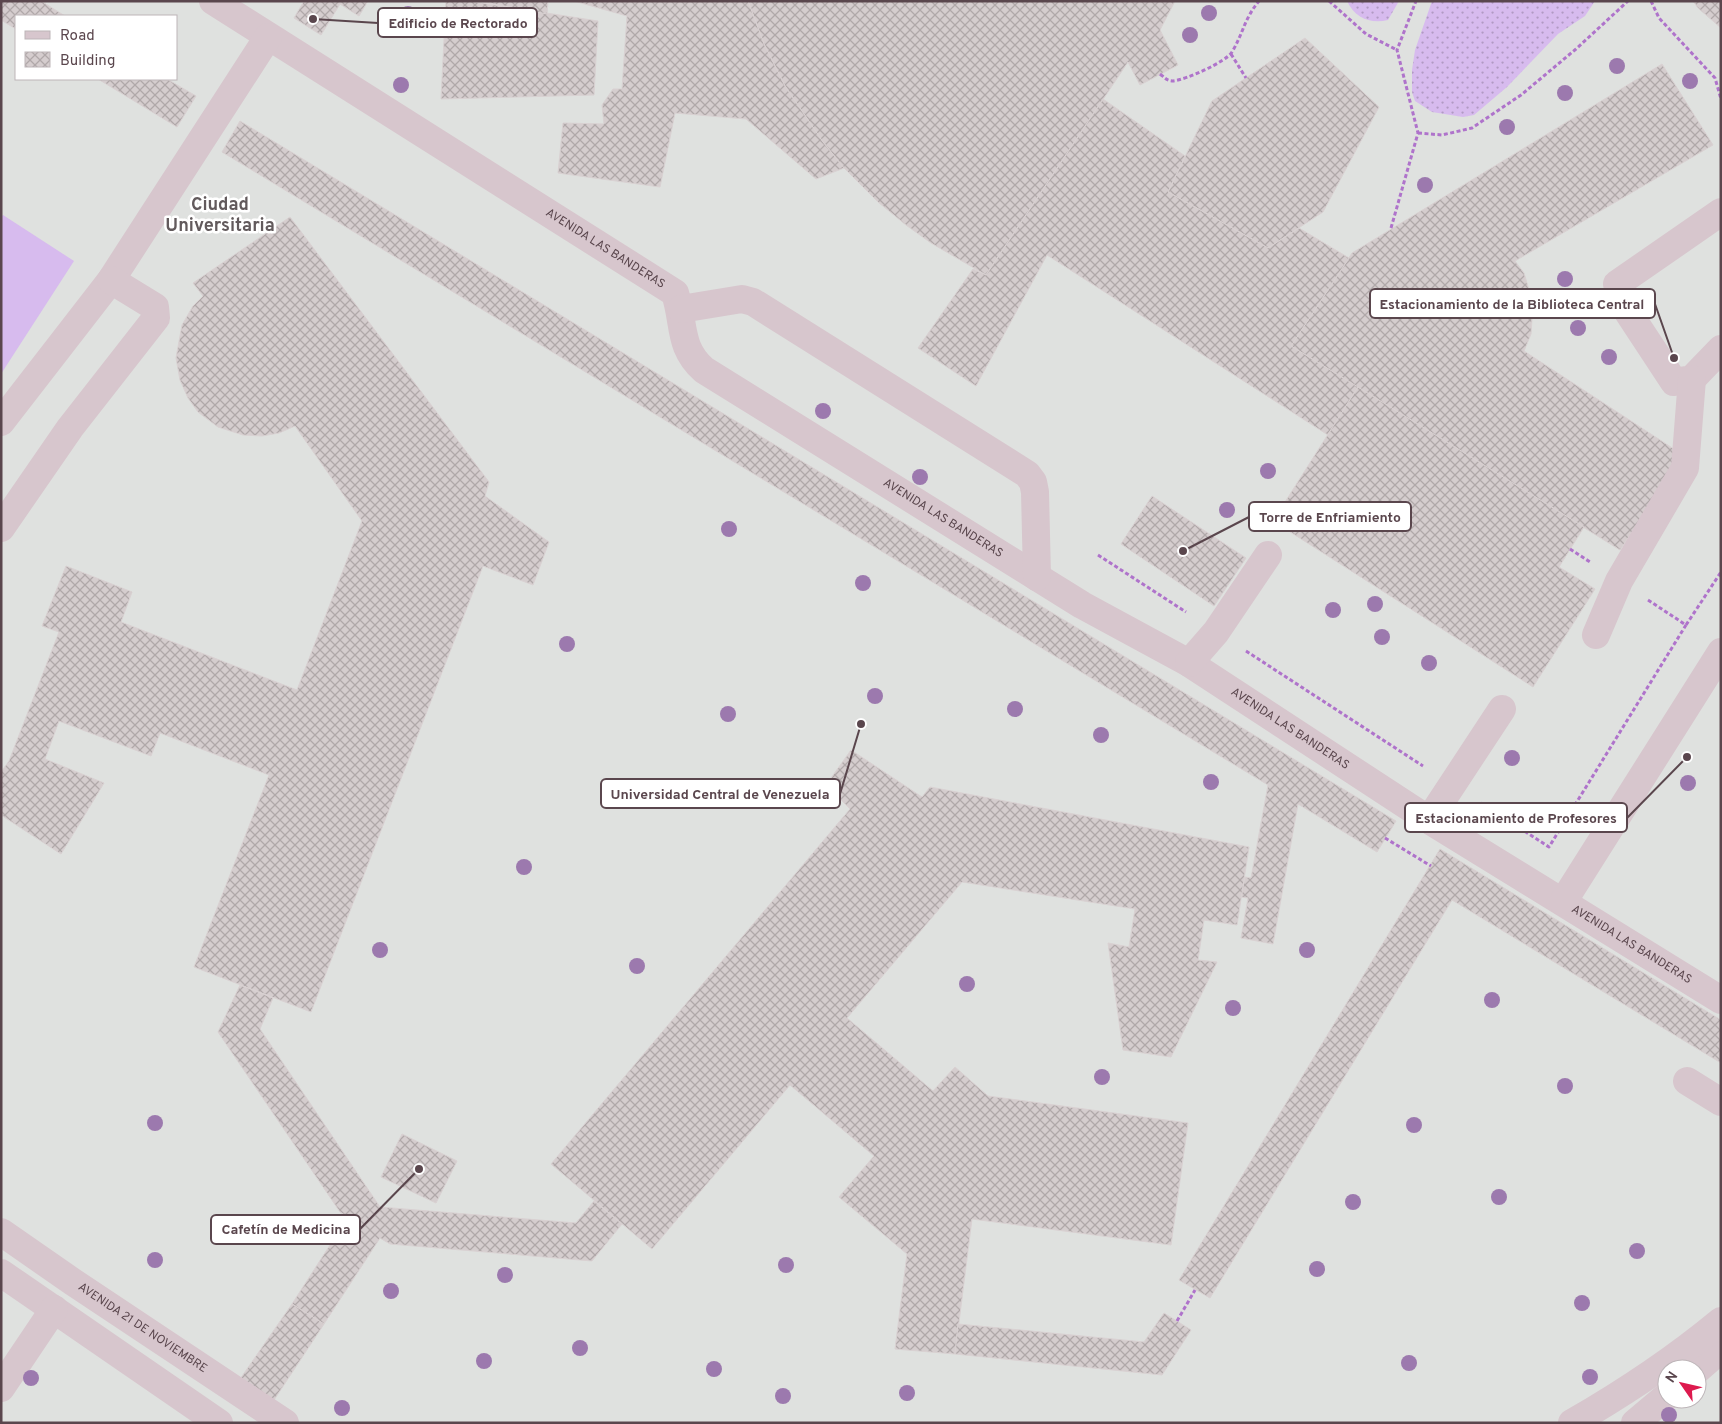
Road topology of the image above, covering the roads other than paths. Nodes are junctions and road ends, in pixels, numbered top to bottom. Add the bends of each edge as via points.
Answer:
1 (213, 1) edge
2 (268, 37) junction
3 (1721, 212) edge
4 (111, 280) junction
5 (680, 310) junction
6 (1721, 349) edge
7 (1692, 379) junction
8 (1, 422) edge
9 (1, 528) edge
10 (1268, 555) dead end
11 (1037, 577) junction
12 (1596, 635) dead end
13 (1721, 652) edge
14 (1189, 663) junction
15 (1502, 709) dead end
16 (1429, 820) junction
17 (1563, 902) junction
18 (1721, 1000) edge
19 (1687, 1081) dead end
20 (1721, 1102) edge
21 (1, 1232) edge
22 (1, 1273) edge
23 (54, 1309) junction
24 (1721, 1321) edge
25 (1721, 1349) edge
26 (1707, 1361) edge
27 (1, 1388) edge
28 (1657, 1405) edge
29 (1639, 1421) edge
30 (219, 1423) edge
31 (285, 1423) edge
32 (1572, 1423) edge

1 - 2 lane, AVENIDA LAS BANDERAS
2 - 4 lane
2 - 5 lane, AVENIDA LAS BANDERAS via 675,293
3 - 7 lane via 1617,284 1624,306 1674,382
4 - 8 lane
4 - 9 lane via 155,307 156,318 70,428
5 - 11 lane, AVENIDA LAS BANDERAS via 686,349 692,360 704,370
5 - 11 lane via 742,299 753,302 1027,474 1035,492
6 - 7 lane
7 - 12 lane via 1685,468 1619,580
10 - 14 lane via 1216,632
11 - 14 lane, AVENIDA LAS BANDERAS
13 - 17 lane
14 - 16 lane, AVENIDA LAS BANDERAS
15 - 16 lane
16 - 17 lane, AVENIDA LAS BANDERAS
17 - 18 lane, AVENIDA LAS BANDERAS
19 - 20 lane
21 - 31 lane, AVENIDA 21 DE NOVIEMBRE
22 - 23 lane
23 - 27 lane
23 - 30 lane
24 - 32 lane via 1691,1346
25 - 26 lane
28 - 29 lane

